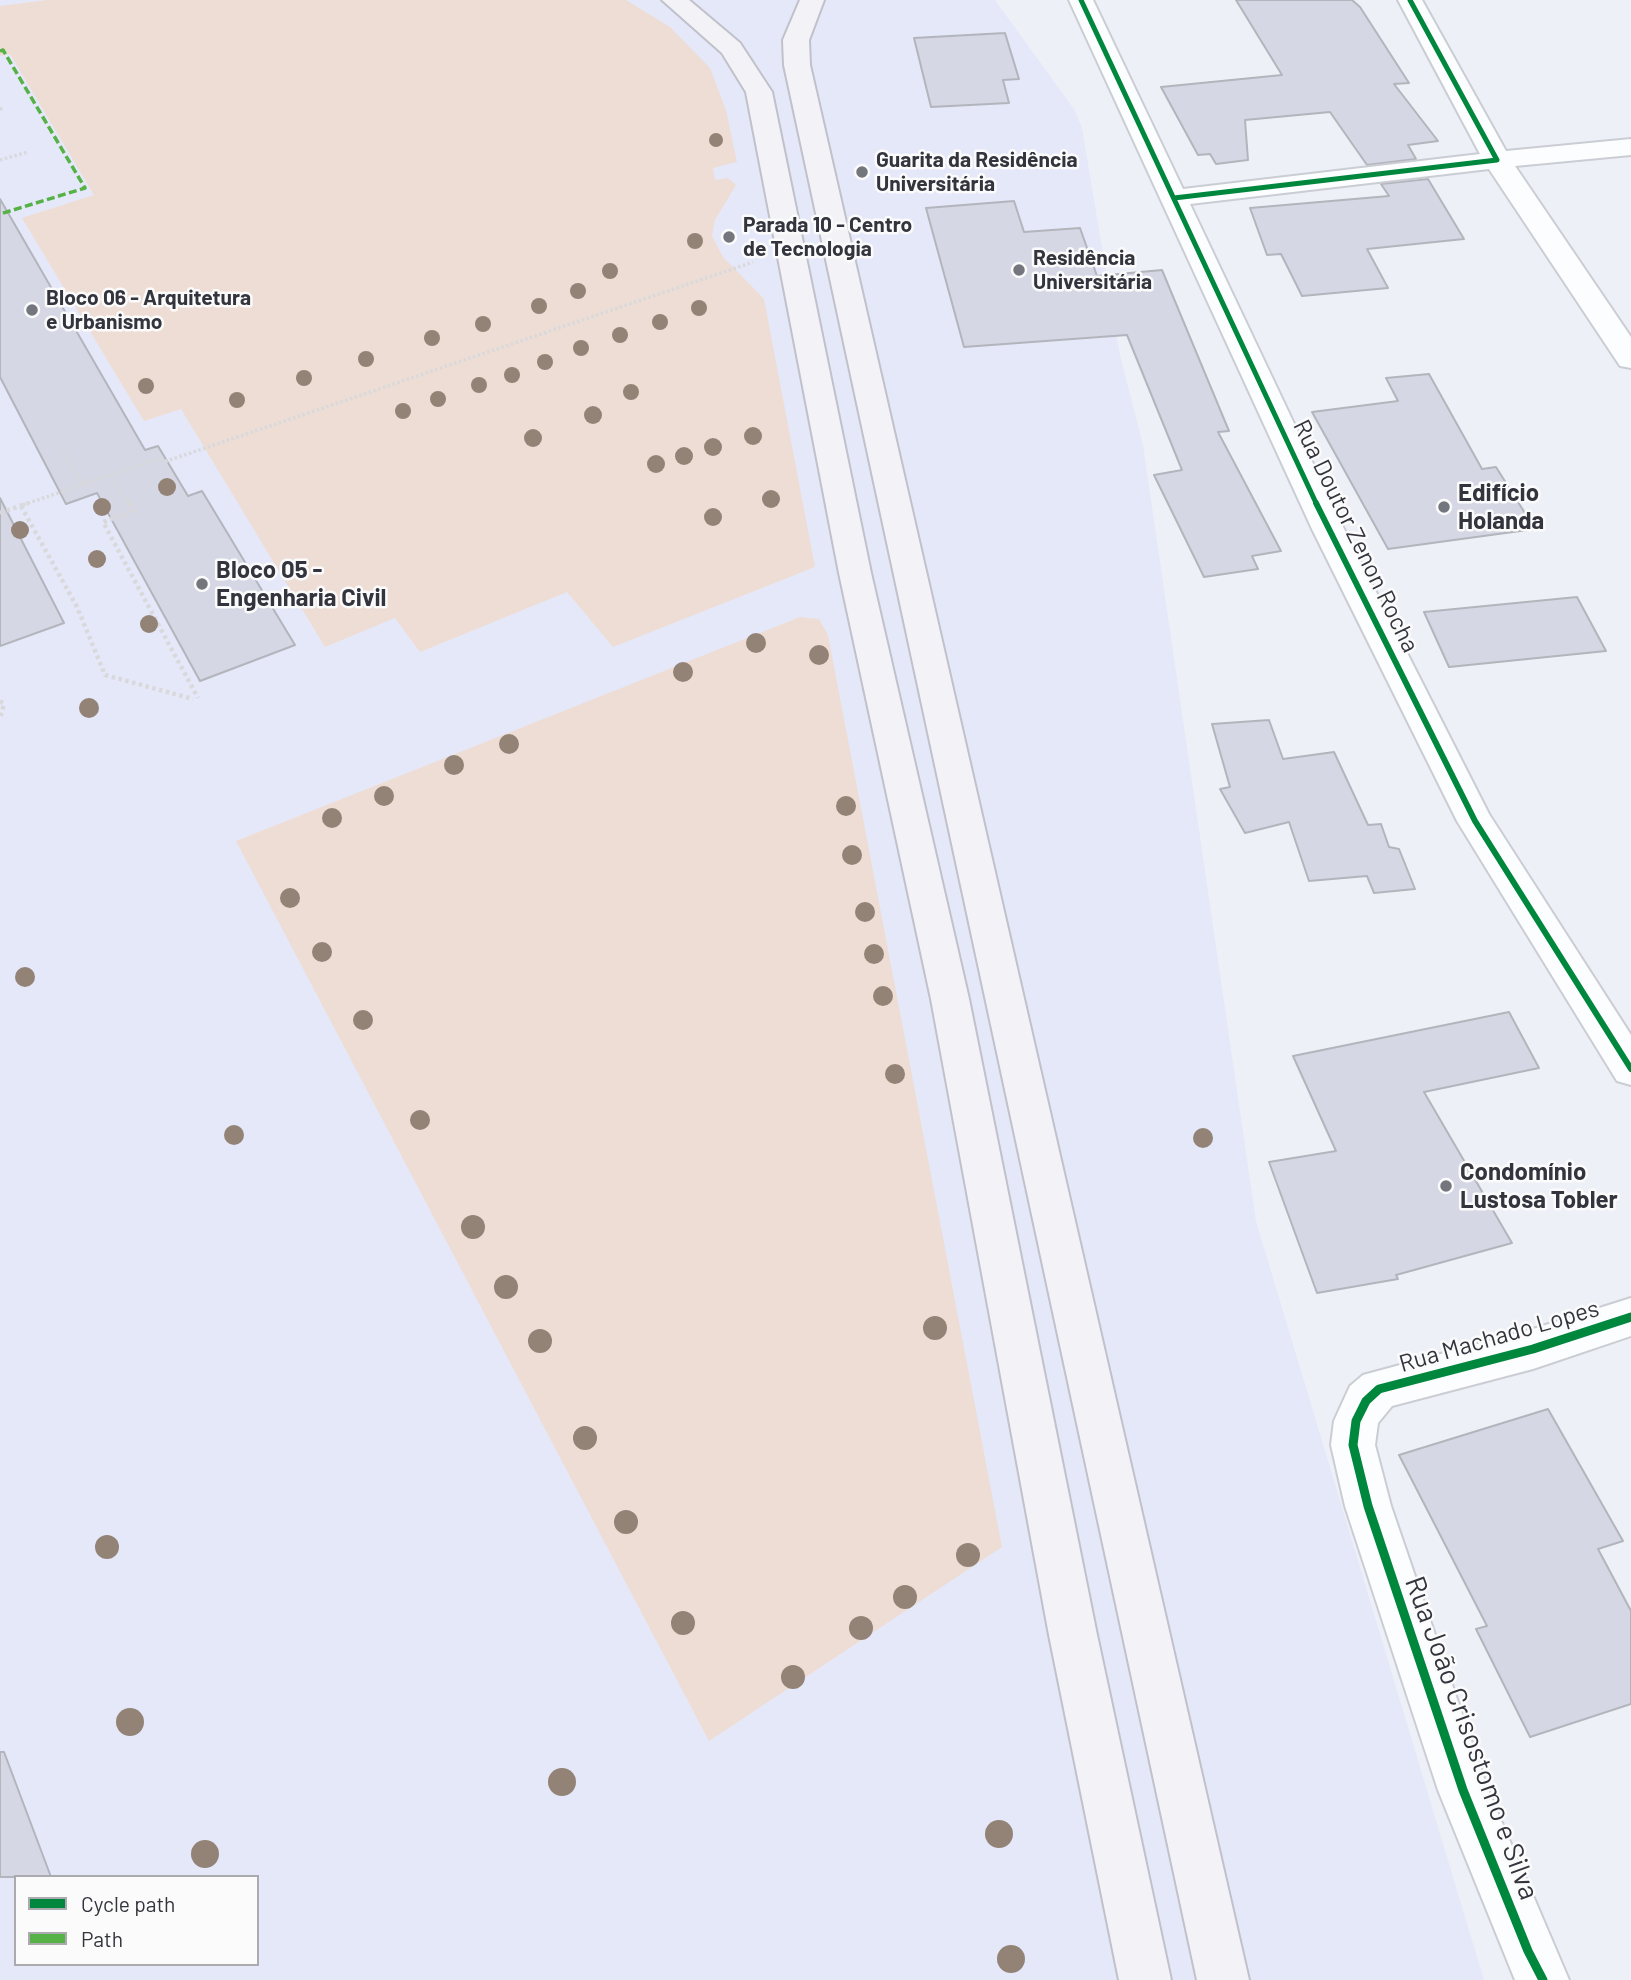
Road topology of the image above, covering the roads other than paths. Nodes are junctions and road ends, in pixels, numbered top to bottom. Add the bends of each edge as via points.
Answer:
1 (674, 0) edge
2 (812, 0) edge
3 (1081, 0) edge
4 (1410, 0) edge
5 (1631, 147) edge
6 (1497, 160) junction
7 (1174, 198) junction
8 (1631, 359) edge
9 (1631, 1069) edge
10 (1631, 1317) edge
11 (1368, 1506) joint
12 (1145, 1980) edge
13 (1223, 1980) edge
14 (1543, 1980) edge

1 - 12 main road via 731,48 759,92 855,573 950,999
2 - 13 main road via 796,40 797,65
3 - 7 street, Rua Doutor Zenon Rocha
4 - 6 street
5 - 6 street
6 - 7 street
6 - 8 street
7 - 9 street, Rua Doutor Zenon Rocha via 1328,529 1475,821
10 - 11 street, Rua Machado Lopes via 1379,1390 1366,1401 1356,1421 1353,1445
11 - 14 street, Rua João Crisostomo e Silva via 1463,1790

